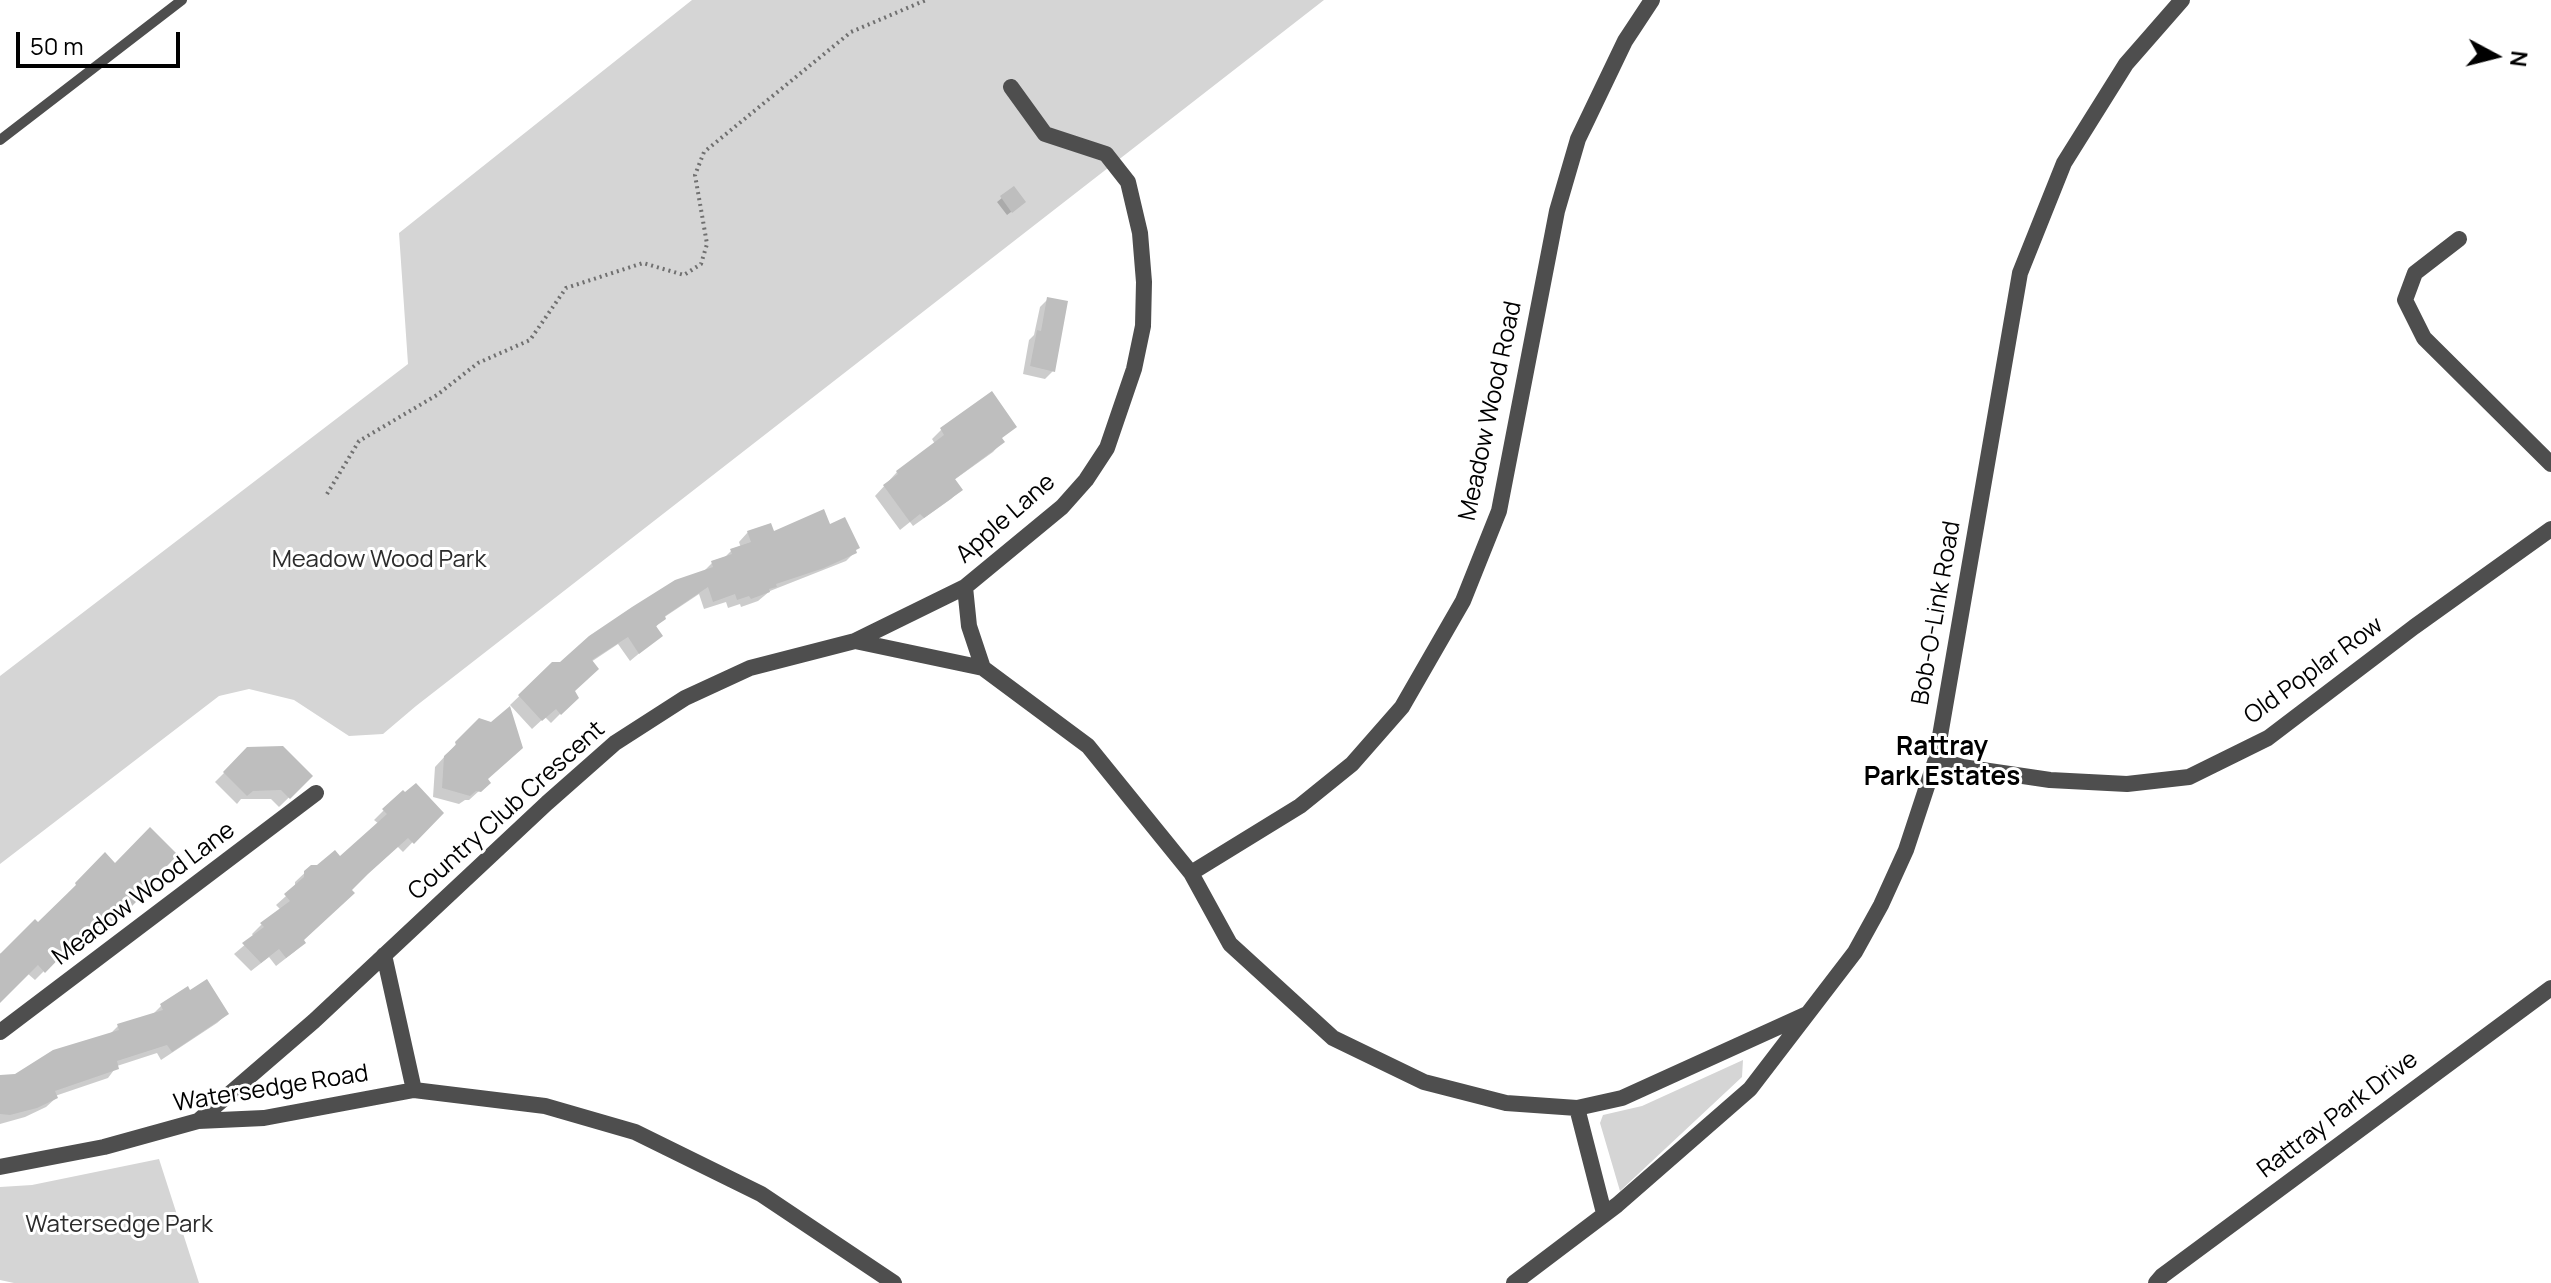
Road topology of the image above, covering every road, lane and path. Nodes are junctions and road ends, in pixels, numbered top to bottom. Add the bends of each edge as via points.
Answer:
1 (182, 0) edge
2 (926, 0) edge
3 (1652, 0) edge
4 (2182, 0) edge
5 (1011, 87) dead end
6 (0, 140) edge
7 (2459, 239) dead end
8 (2551, 464) edge
9 (327, 494) dead end
10 (2551, 529) edge
11 (965, 587) junction
12 (855, 641) junction
13 (983, 668) junction
14 (1936, 759) junction
15 (316, 793) dead end
16 (1191, 873) junction
17 (384, 955) junction
18 (2551, 988) edge
19 (1807, 1014) junction
20 (0, 1032) edge
21 (414, 1090) junction
22 (1577, 1108) junction
23 (198, 1121) junction
24 (0, 1167) edge
25 (1604, 1213) junction
26 (1532, 1277) edge
27 (894, 1283) edge
28 (1514, 1283) edge
29 (2156, 1283) edge

1 - 6 lane
2 - 9 path via 851,32 704,152 695,175 707,244 701,264 684,275 643,263 566,288 530,340 478,363 437,395 359,441
3 - 16 street, Meadow Wood Road via 1625,41 1578,139 1557,211 1499,511 1463,601 1402,707 1352,764 1300,806
4 - 14 street, Bob-O-Link Road via 2126,64 2064,163 2020,273
5 - 11 street, Apple Lane via 1045,134 1106,154 1128,182 1140,233 1143,326 1107,448 1086,480 1062,507
7 - 8 street via 2415,273 2405,300 2424,338
10 - 14 street, Old Poplar Row via 2268,738 2189,777 2127,784 2050,780
11 - 12 street, Apple Lane
11 - 13 street, Apple Lane via 969,626
12 - 13 street, Country Club Crescent
12 - 17 street, Country Club Crescent via 750,668 685,698 615,743
13 - 16 street, Country Club Crescent via 1088,746
14 - 19 street, Bob-O-Link Road via 1906,850 1881,905 1855,952
15 - 20 street, Meadow Wood Lane
16 - 22 street, Country Club Crescent via 1230,944 1333,1038 1424,1082 1506,1103
17 - 21 street
17 - 23 street, Country Club Crescent
18 - 29 street, Rattray Park Drive
19 - 22 street, Country Club Crescent via 1622,1098
19 - 25 street, Bob-O-Link Road via 1750,1089
21 - 23 street, Watersedge Road via 264,1118
21 - 27 street via 545,1106 635,1132 761,1194
22 - 25 street
23 - 24 street, Watersedge Road via 104,1147
25 - 26 street, Bob-O-Link Road
26 - 28 street, Bob-O-Link Road

